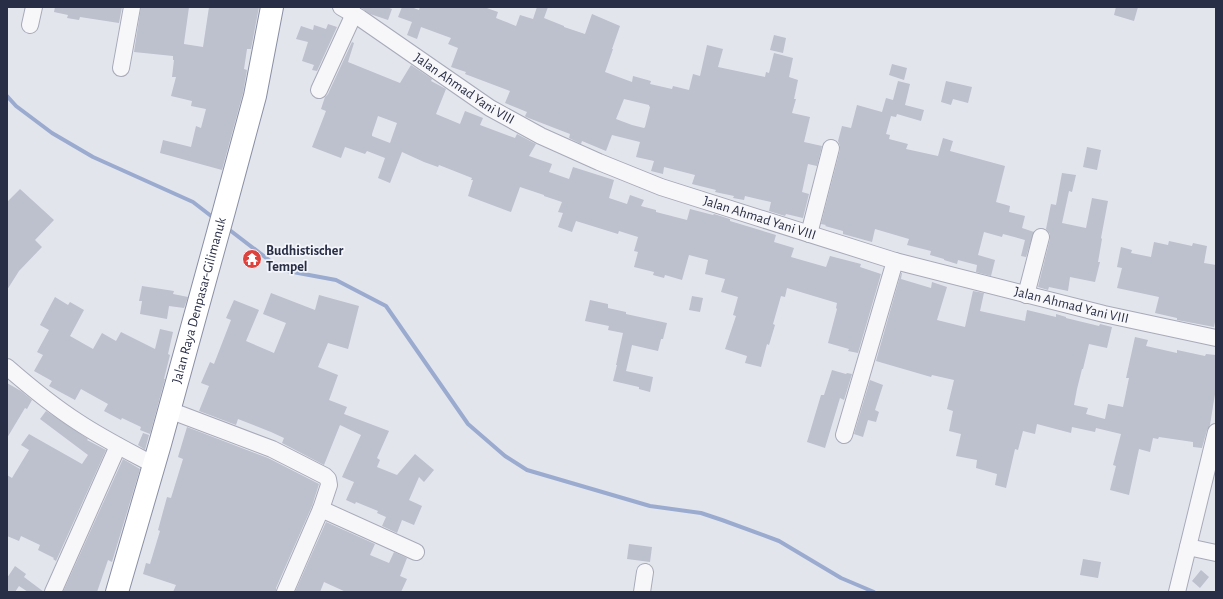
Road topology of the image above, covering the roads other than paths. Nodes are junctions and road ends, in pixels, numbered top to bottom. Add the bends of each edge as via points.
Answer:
1 (34, 7) edge
2 (132, 7) edge
3 (272, 7) edge
4 (347, 11) edge
5 (30, 25) dead end
6 (121, 68) dead end
7 (319, 90) dead end
8 (831, 148) dead end
9 (809, 234) junction
10 (1041, 237) dead end
11 (895, 261) junction
12 (1026, 295) junction
13 (1216, 338) edge
14 (7, 367) edge
15 (169, 410) junction
16 (1216, 432) edge
17 (844, 436) dead end
18 (118, 446) junction
19 (154, 465) junction
20 (321, 510) junction
21 (1188, 547) junction
22 (416, 552) dead end
23 (1216, 553) edge
24 (645, 572) dead end
25 (53, 592) edge
26 (118, 592) edge
27 (285, 592) edge
28 (642, 592) edge
29 (1177, 592) edge

1 - 5 street
2 - 6 street
3 - 15 highway, Jalan Raya Denpasar-Gilimanuk via 255,96
4 - 7 street
4 - 9 street, Jalan Ahmad Yani VIII via 490,108 541,136 661,186
8 - 9 street
9 - 11 street, Jalan Ahmad Yani VIII
10 - 12 street
11 - 12 street, Jalan Ahmad Yani VIII
11 - 17 street
12 - 13 street, Jalan Ahmad Yani VIII
14 - 18 street via 52,404
15 - 19 highway, Jalan Raya Denpasar-Gilimanuk
15 - 20 street via 272,449 325,476 329,485
16 - 21 street
18 - 19 street
18 - 25 street
19 - 26 highway, Jalan Raya Denpasar-Gilimanuk
20 - 22 street
20 - 27 street
21 - 23 street
21 - 29 street
24 - 28 street

